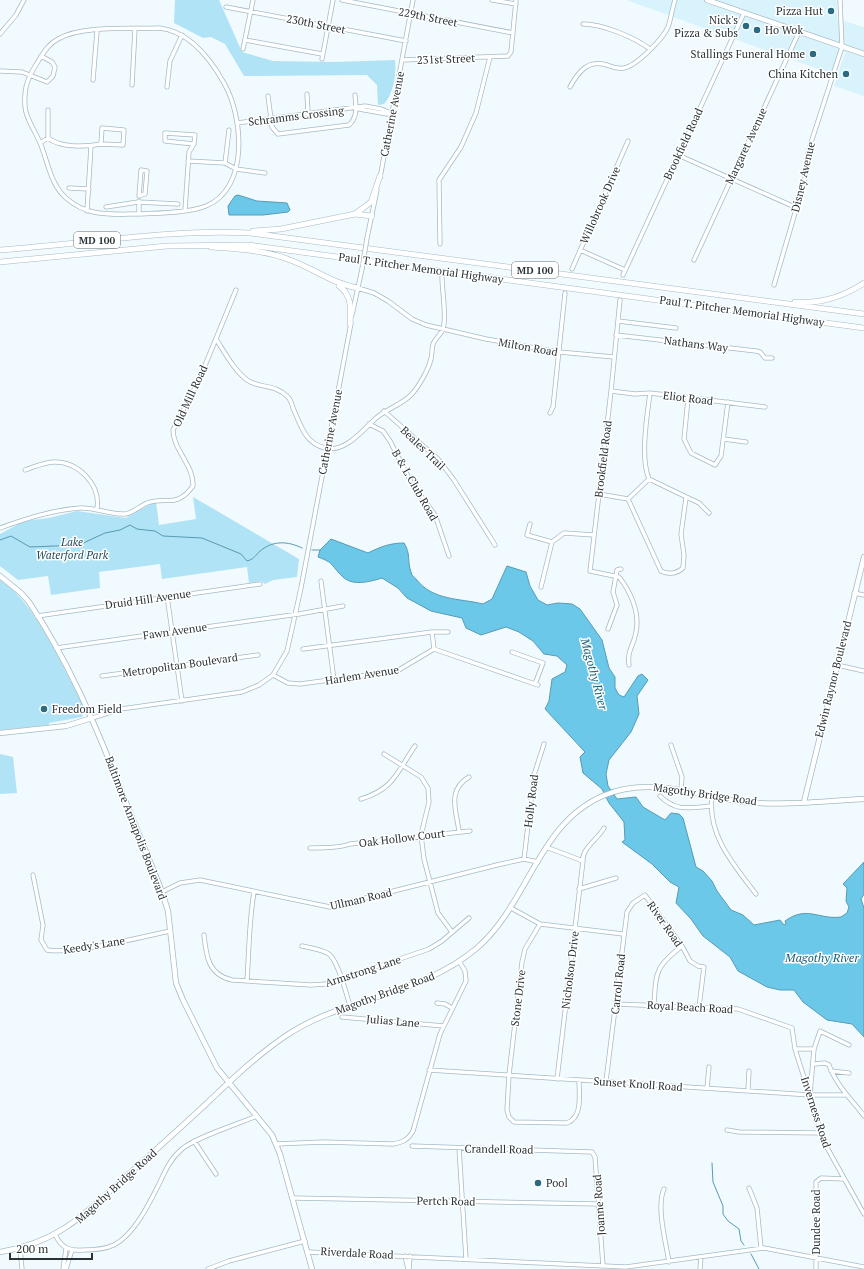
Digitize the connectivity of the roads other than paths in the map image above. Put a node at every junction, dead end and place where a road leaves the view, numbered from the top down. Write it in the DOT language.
graph roads {
  1 [pos="24,0"];
  2 [pos="253,0"];
  3 [pos="333,0"];
  4 [pos="342,0"];
  5 [pos="414,0"];
  6 [pos="492,0"];
  7 [pos="675,0"];
  8 [pos="706,0"];
  9 [pos="840,0"];
  10 [pos="516,2"];
  11 [pos="226,7"];
  12 [pos="250,12"];
  13 [pos="411,13"];
  14 [pos="744,13"];
  15 [pos="583,24"];
  16 [pos="328,26"];
  17 [pos="136,29"];
  18 [pos="97,31"];
  19 [pos="799,32"];
  20 [pos="513,33"];
  21 [pos="0,34"];
  22 [pos="182,35"];
  23 [pos="245,40"];
  24 [pos="406,41"];
  25 [pos="842,47"];
  26 [pos="243,49"];
  27 [pos="650,49"];
  28 [pos="322,54"];
  29 [pos="864,54"];
  30 [pos="41,56"];
  31 [pos="490,58"];
  32 [pos="322,59"];
  33 [pos="402,60"];
  34 [pos="0,71"];
  35 [pos="29,75"];
  36 [pos="94,80"];
  37 [pos="132,84"];
  38 [pos="167,87"];
  39 [pos="570,87"];
  40 [pos="307,94"];
  41 [pos="355,95"];
  42 [pos="268,96"];
  43 [pos="393,103"];
  44 [pos="356,108"];
  45 [pos="48,110"];
  46 [pos="385,110"];
  47 [pos="308,113"];
  48 [pos="392,113"];
  49 [pos="270,118"];
  50 [pos="237,123"];
  51 [pos="229,130"];
  52 [pos="48,138"];
  53 [pos="628,141"];
  54 [pos="40,143"];
  55 [pos="102,144"];
  56 [pos="194,144"];
  57 [pos="91,146"];
  58 [pos="678,154"];
  59 [pos="188,161"];
  60 [pos="225,164"];
  61 [pos="236,169"];
  62 [pos="265,173"];
  63 [pos="380,176"];
  64 [pos="732,178"];
  65 [pos="69,188"];
  66 [pos="89,189"];
  67 [pos="139,196"];
  68 [pos="138,202"];
  69 [pos="178,204"];
  70 [pos="106,207"];
  71 [pos="797,208"];
  72 [pos="185,210"];
  73 [pos="87,211"];
  74 [pos="139,214"];
  75 [pos="355,214"];
  76 [pos="372,216"];
  77 [pos="206,232"];
  78 [pos="194,244"];
  79 [pos="440,244"];
  80 [pos="0,250"];
  81 [pos="580,250"];
  82 [pos="694,260"];
  83 [pos="0,262"];
  84 [pos="572,268"];
  85 [pos="625,270"];
  86 [pos="623,275"];
  87 [pos="442,277"];
  88 [pos="328,278"];
  89 [pos="864,283"];
  90 [pos="774,285"];
  91 [pos="358,288"];
  92 [pos="236,290"];
  93 [pos="690,291"];
  94 [pos="565,294"];
  95 [pos="620,300"];
  96 [pos="864,314"];
  97 [pos="618,321"];
  98 [pos="350,324"];
  99 [pos="676,328"];
  100 [pos="864,328"];
  101 [pos="443,329"];
  102 [pos="616,334"];
  103 [pos="216,339"];
  104 [pos="560,352"];
  105 [pos="614,357"];
  106 [pos="772,358"];
  107 [pos="611,391"];
  108 [pos="650,393"];
  109 [pos="688,399"];
  110 [pos="728,402"];
  111 [pos="765,407"];
  112 [pos="384,411"];
  113 [pos="550,413"];
  114 [pos="369,424"];
  115 [pos="724,439"];
  116 [pos="746,442"];
  117 [pos="327,449"];
  118 [pos="25,470"];
  119 [pos="649,479"];
  120 [pos="599,494"];
  121 [pos="686,498"];
  122 [pos="628,499"];
  123 [pos="97,509"];
  124 [pos="709,513"];
  125 [pos="530,524"];
  126 [pos="0,528"];
  127 [pos="594,535"];
  128 [pos="552,542"];
  129 [pos="496,545"];
  130 [pos="449,556"];
  131 [pos="864,557"];
  132 [pos="621,569"];
  133 [pos="615,575"];
  134 [pos="0,576"];
  135 [pos="321,581"];
  136 [pos="260,584"];
  137 [pos="541,587"];
  138 [pos="854,593"];
  139 [pos="864,595"];
  140 [pos="168,596"];
  141 [pos="343,606"];
  142 [pos="325,610"];
  143 [pos="295,615"];
  144 [pos="37,616"];
  145 [pos="608,629"];
  146 [pos="172,631"];
  147 [pos="432,632"];
  148 [pos="448,632"];
  149 [pos="329,646"];
  150 [pos="56,648"];
  151 [pos="303,649"];
  152 [pos="434,649"];
  153 [pos="512,652"];
  154 [pos="258,655"];
  155 [pos="629,665"];
  156 [pos="837,665"];
  157 [pos="177,666"];
  158 [pos="864,670"];
  159 [pos="273,675"];
  160 [pos="102,676"];
  161 [pos="334,680"];
  162 [pos="182,700"];
  163 [pos="92,718"];
  164 [pos="0,733"];
  165 [pos="544,744"];
  166 [pos="670,745"];
  167 [pos="415,746"];
  168 [pos="384,754"];
  169 [pos="402,765"];
  170 [pos="469,777"];
  171 [pos="681,790"];
  172 [pos="660,796"];
  173 [pos="712,796"];
  174 [pos="361,799"];
  175 [pos="864,799"];
  176 [pos="804,802"];
  177 [pos="711,806"];
  178 [pos="604,828"];
  179 [pos="458,831"];
  180 [pos="470,831"];
  181 [pos="421,835"];
  182 [pos="546,847"];
  183 [pos="310,848"];
  184 [pos="524,860"];
  185 [pos="583,861"];
  186 [pos="538,862"];
  187 [pos="33,875"];
  188 [pos="616,878"];
  189 [pos="430,882"];
  190 [pos="579,889"];
  191 [pos="162,892"];
  192 [pos="254,892"];
  193 [pos="756,894"];
  194 [pos="645,895"];
  195 [pos="511,908"];
  196 [pos="469,918"];
  197 [pos="540,924"];
  198 [pos="575,929"];
  199 [pos="170,931"];
  200 [pos="452,932"];
  201 [pos="623,934"];
  202 [pos="204,935"];
  203 [pos="302,946"];
  204 [pos="682,946"];
  205 [pos="459,961"];
  206 [pos="342,980"];
  207 [pos="247,981"];
  208 [pos="437,1003"];
  209 [pos="616,1004"];
  210 [pos="350,1006"];
  211 [pos="654,1006"];
  212 [pos="699,1007"];
  213 [pos="452,1008"];
  214 [pos="342,1017"];
  215 [pos="444,1026"];
  216 [pos="849,1045"];
  217 [pos="814,1049"];
  218 [pos="795,1050"];
  219 [pos="814,1064"];
  220 [pos="709,1067"];
  221 [pos="429,1070"];
  222 [pos="749,1071"];
  223 [pos="831,1071"];
  224 [pos="849,1073"];
  225 [pos="509,1076"];
  226 [pos="558,1079"];
  227 [pos="579,1080"];
  228 [pos="606,1082"];
  229 [pos="229,1083"];
  230 [pos="707,1088"];
  231 [pos="748,1090"];
  232 [pos="810,1095"];
  233 [pos="847,1095"];
  234 [pos="257,1116"];
  235 [pos="864,1116"];
  236 [pos="727,1130"];
  237 [pos="822,1133"];
  238 [pos="194,1141"];
  239 [pos="276,1144"];
  240 [pos="412,1146"];
  241 [pos="459,1148"];
  242 [pos="585,1151"];
  243 [pos="216,1174"];
  244 [pos="844,1179"];
  245 [pos="749,1188"];
  246 [pos="664,1189"];
  247 [pos="293,1198"];
  248 [pos="462,1201"];
  249 [pos="599,1204"];
  250 [pos="864,1214"];
  251 [pos="55,1234"];
  252 [pos="305,1241"];
  253 [pos="20,1248"];
  254 [pos="761,1248"];
  255 [pos="66,1249"];
  256 [pos="72,1250"];
  257 [pos="0,1252"];
  258 [pos="308,1252"];
  259 [pos="409,1256"];
  260 [pos="701,1257"];
  261 [pos="816,1258"];
  262 [pos="466,1259"];
  263 [pos="669,1262"];
  264 [pos="603,1266"];
  265 [pos="864,1266"];
  266 [pos="586,1267"];
  267 [pos="859,1267"];
  268 [pos="22,1269"];
  269 [pos="63,1269"];
  270 [pos="66,1269"];
  271 [pos="208,1269"];
  272 [pos="312,1269"];
  273 [pos="409,1269"];
  274 [pos="700,1269"];
  275 [pos="816,1269"];
  1 -- 21 [label="street"];
  2 -- 12 [label="street"];
  3 -- 16 [label="street"];
  4 -- 13 [label="street, 229th Street"];
  5 -- 13 [label="street, Catherine Avenue"];
  6 -- 10 [label="street"];
  7 -- 27 [label="street"];
  8 -- 14 [label="main road"];
  9 -- 25 [label="street"];
  10 -- 20 [label="street"];
  11 -- 12 [label="street, 230th Street"];
  12 -- 16 [label="street, 230th Street"];
  12 -- 23 [label="street"];
  13 -- 20 [label="street, 229th Street"];
  13 -- 24 [label="street, Catherine Avenue"];
  14 -- 19 [label="main road"];
  14 -- 58 [label="street, Brookfield Road"];
  15 -- 27 [label="street"];
  16 -- 24 [label="street, 230th Street"];
  16 -- 28 [label="street"];
  17 -- 18 [label="street"];
  17 -- 22 [label="street"];
  17 -- 37 [label="street"];
  18 -- 30 [label="street"];
  18 -- 36 [label="street"];
  19 -- 25 [label="main road"];
  19 -- 64 [label="street, Margaret Avenue"];
  20 -- 31 [label="street, 231st Street"];
  22 -- 38 [label="street"];
  22 -- 50 [label="street"];
  23 -- 26 [label="street"];
  23 -- 28 [label="street"];
  24 -- 33 [label="street, Catherine Avenue"];
  25 -- 29 [label="main road"];
  25 -- 71 [label="street, Disney Avenue"];
  27 -- 39 [label="street"];
  28 -- 32 [label="street"];
  30 -- 35 [label="street"];
  30 -- 35 [label="street"];
  31 -- 33 [label="street, 231st Street"];
  31 -- 79 [label="street"];
  33 -- 43 [label="street, Catherine Avenue"];
  34 -- 35 [label="street"];
  35 -- 54 [label="street"];
  40 -- 47 [label="street"];
  41 -- 44 [label="street"];
  42 -- 49 [label="street"];
  43 -- 46 [label="street"];
  43 -- 48 [label="street, Catherine Avenue"];
  44 -- 46 [label="street, Schramms Crossing"];
  44 -- 47 [label="street, Schramms Crossing"];
  44 -- 48 [label="street, Schramms Crossing"];
  44 -- 49 [label="street"];
  45 -- 52 [label="street"];
  46 -- 48 [label="street, Schramms Crossing"];
  47 -- 49 [label="street, Schramms Crossing"];
  48 -- 63 [label="street, Catherine Avenue"];
  49 -- 50 [label="street, Schramms Crossing"];
  50 -- 61 [label="street"];
  51 -- 60 [label="street"];
  52 -- 54 [label="street"];
  52 -- 57 [label="street"];
  53 -- 81 [label="street, Willobrook Drive"];
  54 -- 73 [label="street"];
  55 -- 55 [label="street"];
  55 -- 57 [label="street"];
  56 -- 56 [label="street"];
  56 -- 59 [label="street"];
  57 -- 66 [label="street"];
  58 -- 64 [label="street"];
  58 -- 85 [label="street, Brookfield Road"];
  59 -- 60 [label="street"];
  59 -- 72 [label="street"];
  60 -- 61 [label="street"];
  61 -- 62 [label="street"];
  61 -- 72 [label="street"];
  63 -- 75 [label="highway"];
  63 -- 76 [label="street, Catherine Avenue"];
  64 -- 71 [label="street"];
  64 -- 82 [label="street, Margaret Avenue"];
  65 -- 66 [label="street"];
  66 -- 73 [label="street"];
  67 -- 67 [label="street"];
  67 -- 68 [label="street"];
  68 -- 69 [label="street"];
  68 -- 70 [label="street"];
  68 -- 74 [label="street"];
  71 -- 90 [label="street, Disney Avenue"];
  72 -- 74 [label="street"];
  73 -- 74 [label="street"];
  75 -- 76 [label="highway"];
  75 -- 77 [label="highway"];
  76 -- 91 [label="street, Catherine Avenue, bridge"];
  77 -- 80 [label="highway, Paul T. Pitcher Memorial Highway / MD 100"];
  77 -- 93 [label="highway, Paul T. Pitcher Memorial Highway / MD 100"];
  78 -- 83 [label="highway, Paul T. Pitcher Memorial Highway / MD 100"];
  78 -- 88 [label="highway"];
  78 -- 100 [label="highway, Paul T. Pitcher Memorial Highway / MD 100"];
  81 -- 84 [label="street, Willobrook Drive"];
  81 -- 85 [label="street"];
  85 -- 86 [label="street, Brookfield Road"];
  87 -- 101 [label="street"];
  88 -- 91 [label="highway"];
  88 -- 98 [label="highway"];
  89 -- 93 [label="highway"];
  91 -- 98 [label="street, Catherine Avenue"];
  91 -- 101 [label="street, Milton Road"];
  92 -- 103 [label="street, Old Mill Road"];
  93 -- 96 [label="highway, Paul T. Pitcher Memorial Highway / MD 100"];
  94 -- 104 [label="street"];
  95 -- 97 [label="street, Brookfield Road"];
  97 -- 99 [label="street"];
  97 -- 102 [label="street, Brookfield Road"];
  98 -- 117 [label="street, Catherine Avenue"];
  101 -- 104 [label="street, Milton Road"];
  101 -- 112 [label="street"];
  102 -- 105 [label="street, Brookfield Road"];
  102 -- 106 [label="street, Nathans Way"];
  103 -- 117 [label="street"];
  103 -- 123 [label="street, Old Mill Road"];
  104 -- 105 [label="street, Milton Road"];
  104 -- 113 [label="street"];
  105 -- 107 [label="street, Brookfield Road"];
  107 -- 108 [label="street, Eliot Road"];
  107 -- 120 [label="street, Brookfield Road"];
  108 -- 109 [label="street, Eliot Road"];
  108 -- 119 [label="street"];
  109 -- 110 [label="street, Eliot Road"];
  109 -- 115 [label="street"];
  110 -- 111 [label="street, Eliot Road"];
  110 -- 115 [label="street"];
  112 -- 114 [label="street"];
  112 -- 129 [label="street, Beales Trail"];
  114 -- 117 [label="street"];
  114 -- 130 [label="street, B & L Club Road"];
  115 -- 116 [label="street"];
  117 -- 143 [label="street, Catherine Avenue"];
  118 -- 123 [label="street"];
  119 -- 121 [label="street"];
  119 -- 122 [label="street"];
  120 -- 122 [label="street"];
  120 -- 127 [label="street, Brookfield Road"];
  121 -- 122 [label="street"];
  121 -- 124 [label="street"];
  123 -- 126 [label="street, Old Mill Road"];
  125 -- 128 [label="street"];
  127 -- 128 [label="street"];
  127 -- 133 [label="street, Brookfield Road"];
  128 -- 137 [label="street"];
  131 -- 138 [label="main road, Edwin Raynor Boulevard"];
  132 -- 133 [label="street"];
  133 -- 145 [label="street"];
  133 -- 155 [label="street"];
  134 -- 144 [label="main road, Baltimore Annapolis Boulevard"];
  135 -- 142 [label="street"];
  136 -- 140 [label="street, Druid Hill Avenue"];
  138 -- 139 [label="street"];
  138 -- 156 [label="main road, Edwin Raynor Boulevard"];
  140 -- 144 [label="street, Druid Hill Avenue"];
  140 -- 146 [label="street"];
  141 -- 142 [label="street, Fawn Avenue"];
  142 -- 143 [label="street, Fawn Avenue"];
  142 -- 149 [label="street"];
  143 -- 146 [label="street, Fawn Avenue"];
  143 -- 159 [label="street, Catherine Avenue"];
  144 -- 150 [label="main road, Baltimore Annapolis Boulevard"];
  146 -- 150 [label="street, Fawn Avenue"];
  146 -- 157 [label="street"];
  147 -- 148 [label="street"];
  147 -- 149 [label="street"];
  147 -- 152 [label="street"];
  149 -- 151 [label="street"];
  149 -- 161 [label="street"];
  150 -- 163 [label="main road, Baltimore Annapolis Boulevard"];
  152 -- 153 [label="street"];
  152 -- 161 [label="street, Harlem Avenue"];
  154 -- 157 [label="street, Metropolitan Boulevard"];
  156 -- 158 [label="street"];
  156 -- 176 [label="main road, Edwin Raynor Boulevard"];
  157 -- 160 [label="street, Metropolitan Boulevard"];
  157 -- 162 [label="street"];
  159 -- 161 [label="street, Harlem Avenue"];
  159 -- 162 [label="street, Catherine Avenue"];
  162 -- 163 [label="street, Catherine Avenue"];
  163 -- 164 [label="main road"];
  163 -- 191 [label="main road, Baltimore Annapolis Boulevard"];
  165 -- 184 [label="street, Holly Road"];
  166 -- 171 [label="street"];
  167 -- 169 [label="street"];
  168 -- 169 [label="street"];
  169 -- 174 [label="street"];
  169 -- 181 [label="street"];
  170 -- 179 [label="street"];
  171 -- 173 [label="main road, Magothy Bridge Road"];
  171 -- 182 [label="main road, Magothy Bridge Road"];
  172 -- 177 [label="street"];
  173 -- 176 [label="main road, Magothy Bridge Road"];
  173 -- 177 [label="street"];
  175 -- 176 [label="main road, Magothy Bridge Road"];
  177 -- 193 [label="street"];
  178 -- 185 [label="street"];
  179 -- 180 [label="street, Oak Hollow Court"];
  179 -- 181 [label="street, Oak Hollow Court"];
  181 -- 183 [label="street, Oak Hollow Court"];
  181 -- 189 [label="street"];
  182 -- 185 [label="street"];
  182 -- 186 [label="main road, Magothy Bridge Road"];
  184 -- 186 [label="street, Ullman Road"];
  184 -- 189 [label="street, Ullman Road"];
  185 -- 190 [label="street, Nicholson Drive"];
  186 -- 195 [label="main road, Magothy Bridge Road"];
  187 -- 199 [label="street, Keedy's Lane"];
  188 -- 190 [label="street"];
  189 -- 192 [label="street, Ullman Road"];
  189 -- 200 [label="street"];
  190 -- 198 [label="street, Nicholson Drive"];
  191 -- 192 [label="street, Ullman Road"];
  191 -- 199 [label="main road, Baltimore Annapolis Boulevard"];
  192 -- 207 [label="street"];
  194 -- 201 [label="street, Carroll Road"];
  194 -- 204 [label="street, River Road"];
  195 -- 197 [label="street"];
  195 -- 205 [label="main road, Magothy Bridge Road"];
  196 -- 200 [label="street, Armstrong Lane"];
  197 -- 198 [label="street"];
  197 -- 225 [label="street, Stone Drive"];
  198 -- 201 [label="street"];
  198 -- 226 [label="street, Nicholson Drive"];
  199 -- 229 [label="main road, Baltimore Annapolis Boulevard"];
  200 -- 206 [label="street, Armstrong Lane"];
  201 -- 209 [label="street, Carroll Road"];
  202 -- 207 [label="street, Armstrong Lane"];
  203 -- 206 [label="street"];
  204 -- 211 [label="street"];
  204 -- 212 [label="street, River Road"];
  205 -- 210 [label="main road, Magothy Bridge Road"];
  205 -- 213 [label="street"];
  206 -- 207 [label="street, Armstrong Lane"];
  206 -- 210 [label="street"];
  208 -- 213 [label="street"];
  209 -- 211 [label="street, Royal Beach Road"];
  209 -- 228 [label="street, Carroll Road"];
  210 -- 229 [label="main road, Magothy Bridge Road"];
  211 -- 212 [label="street, Royal Beach Road"];
  212 -- 218 [label="street, Royal Beach Road"];
  213 -- 215 [label="street"];
  214 -- 215 [label="street, Julias Lane"];
  215 -- 221 [label="street"];
  216 -- 217 [label="street"];
  217 -- 218 [label="street"];
  217 -- 219 [label="street"];
  218 -- 232 [label="street, Inverness Road"];
  219 -- 223 [label="street"];
  219 -- 232 [label="street"];
  220 -- 230 [label="street"];
  221 -- 225 [label="street, Sunset Knoll Road"];
  221 -- 239 [label="street"];
  222 -- 231 [label="street"];
  223 -- 224 [label="street"];
  223 -- 233 [label="street"];
  225 -- 226 [label="street, Sunset Knoll Road"];
  225 -- 227 [label="street, Stone Drive"];
  226 -- 227 [label="street, Sunset Knoll Road"];
  227 -- 228 [label="street, Sunset Knoll Road"];
  228 -- 230 [label="street, Sunset Knoll Road"];
  229 -- 234 [label="main road, Baltimore Annapolis Boulevard"];
  229 -- 251 [label="main road, Magothy Bridge Road"];
  230 -- 231 [label="street, Sunset Knoll Road"];
  231 -- 232 [label="street, Sunset Knoll Road"];
  232 -- 233 [label="street, Sunset Knoll Road"];
  232 -- 237 [label="street, Inverness Road"];
  233 -- 235 [label="street"];
  234 -- 238 [label="street"];
  234 -- 239 [label="main road, Baltimore Annapolis Boulevard"];
  236 -- 237 [label="street"];
  237 -- 244 [label="street, Inverness Road"];
  238 -- 243 [label="street"];
  238 -- 256 [label="street"];
  239 -- 247 [label="main road, Baltimore Annapolis Boulevard"];
  240 -- 241 [label="street, Crandell Road"];
  241 -- 242 [label="street, Crandell Road"];
  241 -- 248 [label="street"];
  242 -- 249 [label="street, Joanne Road"];
  244 -- 250 [label="street, Inverness Road"];
  244 -- 261 [label="street, Dundee Road"];
  245 -- 254 [label="street"];
  246 -- 263 [label="street"];
  247 -- 248 [label="street, Pertch Road"];
  247 -- 252 [label="main road, Baltimore Annapolis Boulevard"];
  248 -- 249 [label="street, Pertch Road"];
  248 -- 262 [label="street"];
  249 -- 264 [label="street, Joanne Road"];
  251 -- 253 [label="main road, Magothy Bridge Road"];
  251 -- 255 [label="street"];
  252 -- 258 [label="main road, Baltimore Annapolis Boulevard"];
  252 -- 271 [label="street"];
  253 -- 257 [label="main road, Magothy Bridge Road"];
  253 -- 268 [label="street"];
  254 -- 260 [label="street, Riverdale Road"];
  254 -- 261 [label="street, Riverdale Road"];
  255 -- 256 [label="street"];
  255 -- 269 [label="street"];
  256 -- 270 [label="street"];
  258 -- 259 [label="street, Riverdale Road"];
  258 -- 272 [label="main road, Baltimore Annapolis Boulevard"];
  259 -- 262 [label="street, Riverdale Road"];
  259 -- 273 [label="street"];
  260 -- 263 [label="street, Riverdale Road"];
  260 -- 274 [label="street"];
  261 -- 267 [label="street, Riverdale Road"];
  261 -- 275 [label="street, Dundee Road"];
  262 -- 266 [label="street, Riverdale Road"];
  263 -- 264 [label="street, Riverdale Road"];
  264 -- 266 [label="street, Riverdale Road"];
  265 -- 267 [label="street, Riverdale Road"];
}
